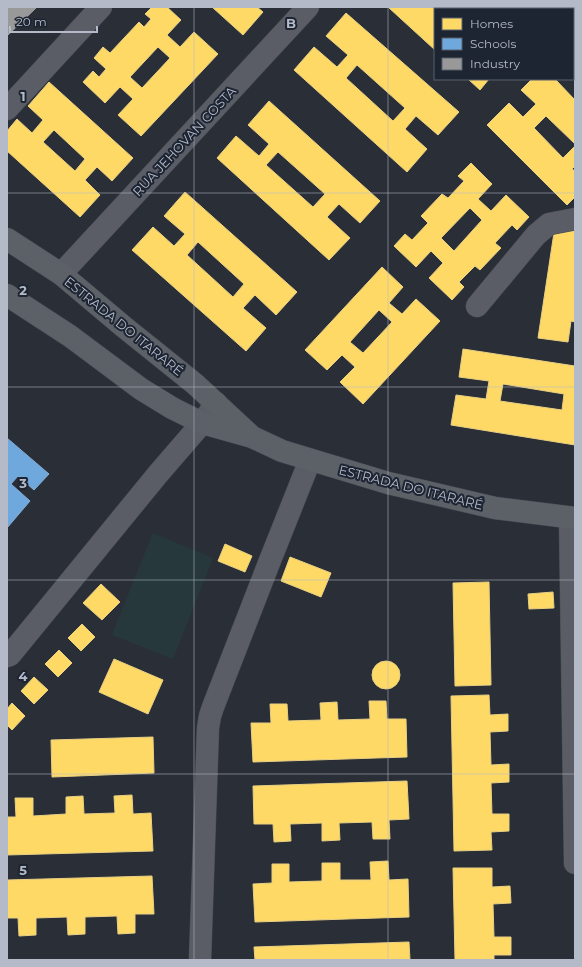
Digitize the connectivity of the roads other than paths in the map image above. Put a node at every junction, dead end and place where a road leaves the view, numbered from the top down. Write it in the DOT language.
graph roads {
  1 [pos="101,7"];
  2 [pos="308,7"];
  3 [pos="7,109"];
  4 [pos="575,219"];
  5 [pos="7,239"];
  6 [pos="61,274"];
  7 [pos="7,295"];
  8 [pos="477,306"];
  9 [pos="216,403"];
  10 [pos="202,423"];
  11 [pos="252,437"];
  12 [pos="310,460"];
  13 [pos="573,518"];
  14 [pos="7,656"];
  15 [pos="575,863"];
  16 [pos="200,960"];
  1 -- 3 [label="street"];
  2 -- 6 [label="street, RUA JEHOVAN COSTA"];
  4 -- 8 [label="street"];
  5 -- 6 [label="main road, ESTRADA DO ITARARÉ"];
  6 -- 9 [label="main road, ESTRADA DO ITARARÉ"];
  7 -- 10 [label="main road, ESTRADA DO ITARARÉ"];
  9 -- 10 [label="street"];
  9 -- 11 [label="main road, ESTRADA DO ITARARÉ"];
  10 -- 11 [label="main road, ESTRADA DO ITARARÉ"];
  10 -- 14 [label="street"];
  11 -- 12 [label="main road, ESTRADA DO ITARARÉ"];
  12 -- 13 [label="main road, ESTRADA DO ITARARÉ"];
  12 -- 16 [label="street"];
  13 -- 15 [label="street"];
}
